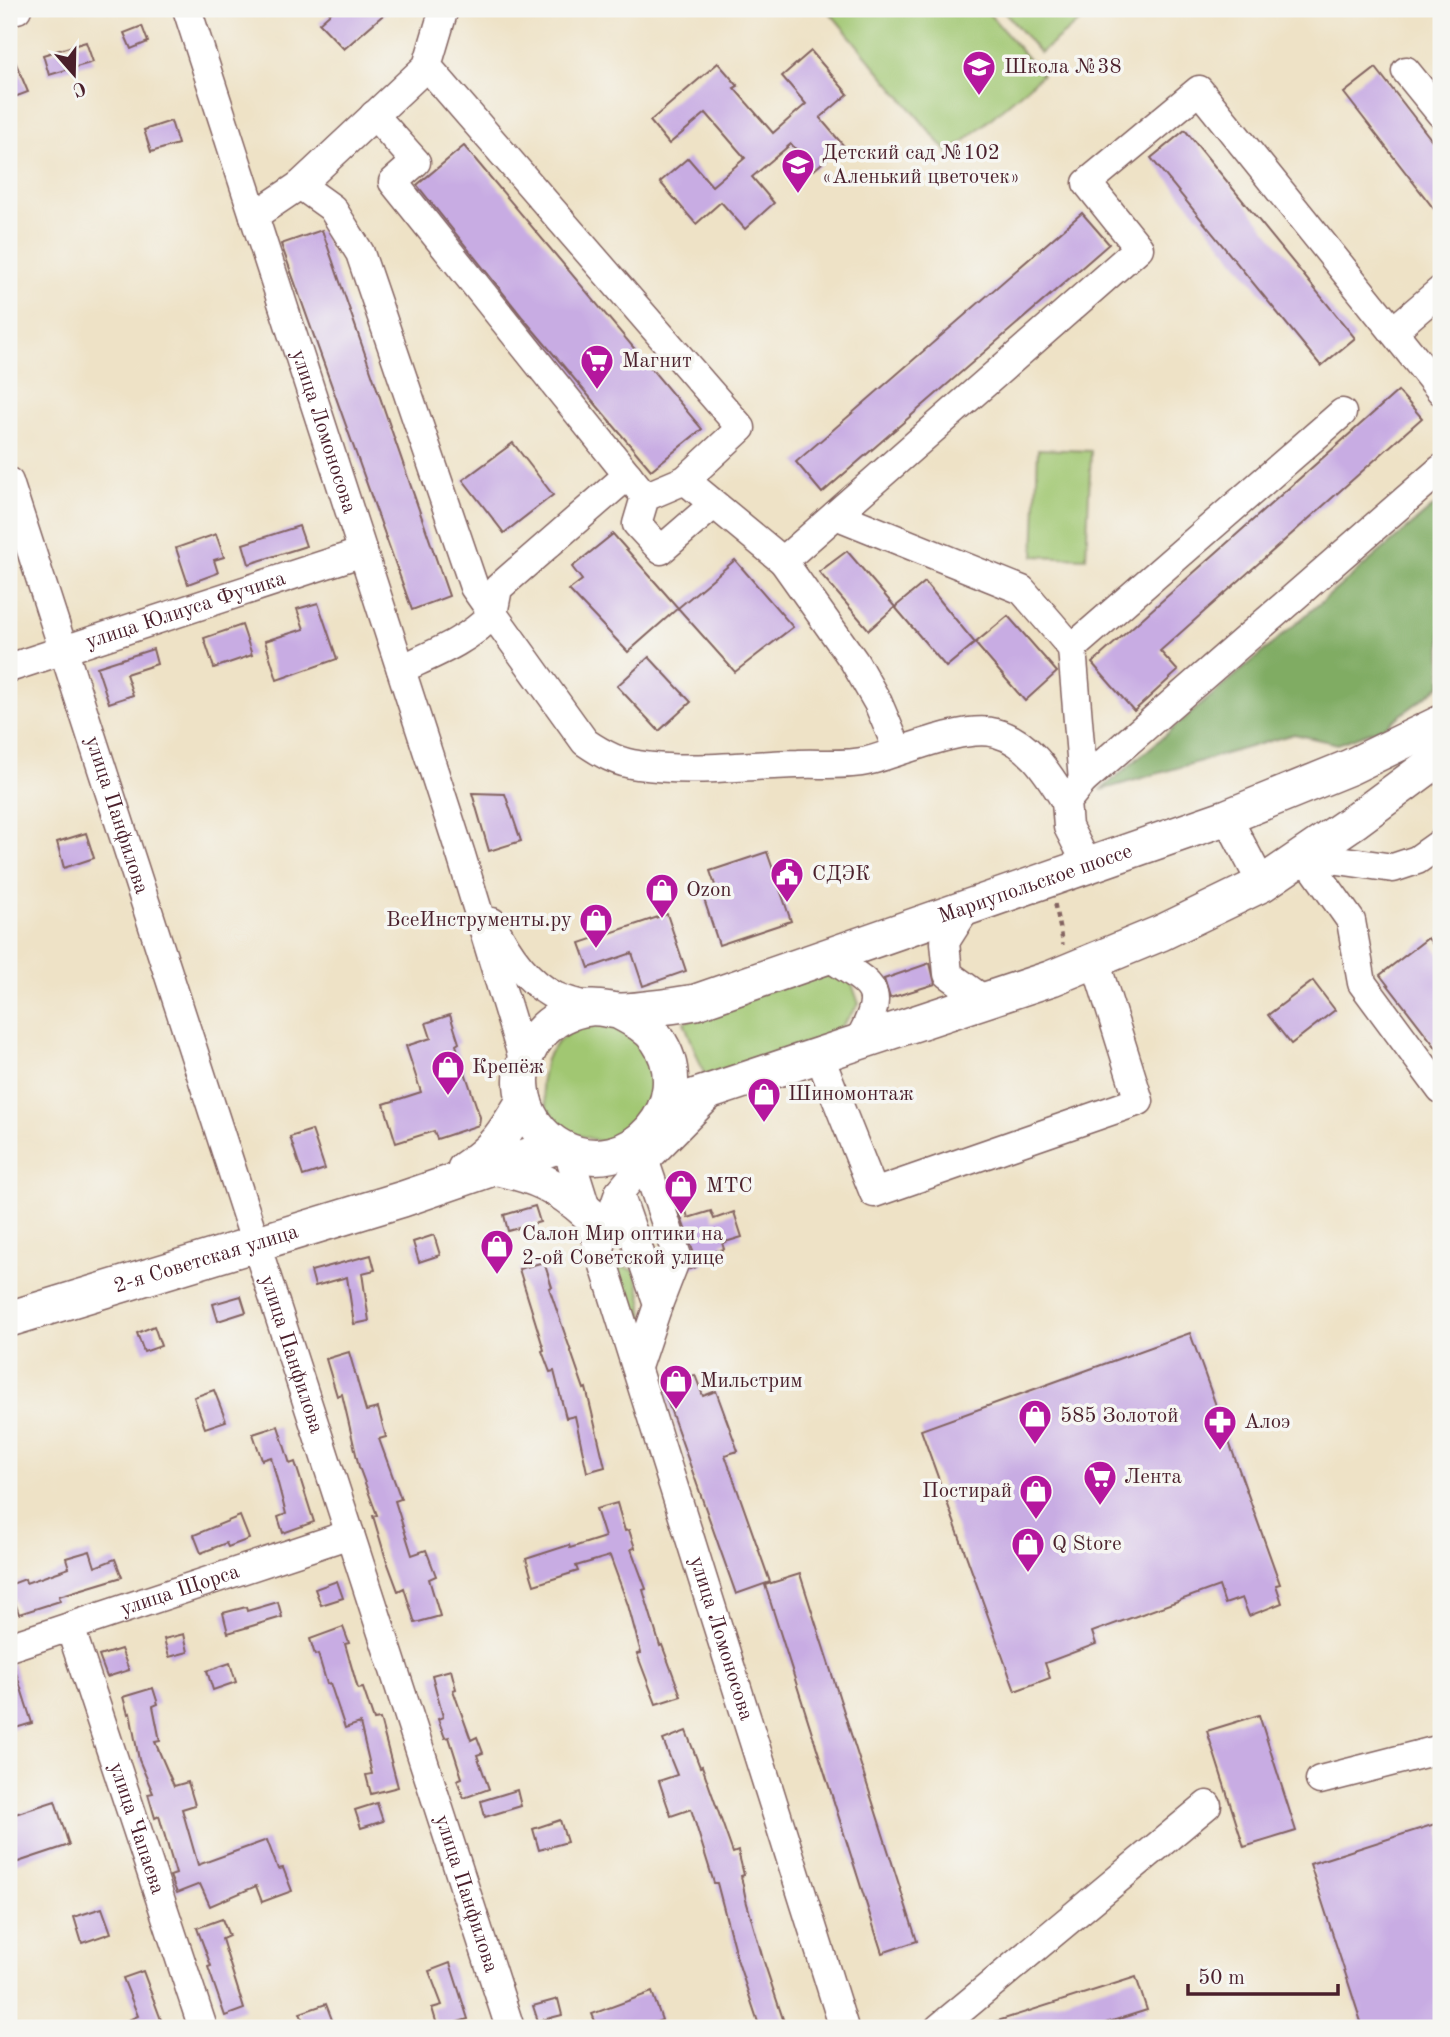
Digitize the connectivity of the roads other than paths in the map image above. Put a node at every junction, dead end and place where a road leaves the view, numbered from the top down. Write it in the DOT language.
graph roads {
  1 [pos="17,9"];
  2 [pos="187,9"];
  3 [pos="444,9"];
  4 [pos="9,12"];
  5 [pos="427,66"];
  6 [pos="1406,71"];
  7 [pos="1441,114"];
  8 [pos="374,116"];
  9 [pos="300,185"];
  10 [pos="254,216"];
  11 [pos="1441,290"];
  12 [pos="1393,331"];
  13 [pos="1441,391"];
  14 [pos="1342,413"];
  15 [pos="1441,469"];
  16 [pos="628,475"];
  17 [pos="685,480"];
  18 [pos="9,482"];
  19 [pos="645,497"];
  20 [pos="713,505"];
  21 [pos="836,515"];
  22 [pos="363,552"];
  23 [pos="783,561"];
  24 [pos="493,614"];
  25 [pos="1073,648"];
  26 [pos="63,650"];
  27 [pos="9,668"];
  28 [pos="401,668"];
  29 [pos="1441,723"];
  30 [pos="898,750"];
  31 [pos="1441,757"];
  32 [pos="1075,792"];
  33 [pos="1227,817"];
  34 [pos="1441,844"];
  35 [pos="461,855"];
  36 [pos="1304,855"];
  37 [pos="1088,866"];
  38 [pos="1262,884"];
  39 [pos="966,909"];
  40 [pos="828,956"];
  41 [pos="1082,965"];
  42 [pos="984,1000"];
  43 [pos="605,1010"];
  44 [pos="859,1042"];
  45 [pos="819,1055"];
  46 [pos="524,1062"];
  47 [pos="717,1089"];
  48 [pos="1441,1090"];
  49 [pos="524,1101"];
  50 [pos="666,1105"];
  51 [pos="563,1149"];
  52 [pos="645,1162"];
  53 [pos="494,1167"];
  54 [pos="619,1193"];
  55 [pos="403,1199"];
  56 [pos="589,1214"];
  57 [pos="255,1242"];
  58 [pos="600,1248"];
  59 [pos="658,1305"];
  60 [pos="9,1319"];
  61 [pos="637,1367"];
  62 [pos="350,1534"];
  63 [pos="70,1627"];
  64 [pos="9,1647"];
  65 [pos="1441,1749"];
  66 [pos="1320,1780"];
  67 [pos="1207,1805"];
  68 [pos="507,2027"];
  69 [pos="202,2028"];
  70 [pos="844,2028"];
  71 [pos="939,2028"];
  1 -- 4 [label="street"];
  2 -- 10 [label="street, улица Ломоносова"];
  3 -- 5 [label="street"];
  5 -- 8 [label="street"];
  5 -- 17 [label="street"];
  6 -- 7 [label="street"];
  8 -- 9 [label="street"];
  8 -- 16 [label="street"];
  9 -- 10 [label="street"];
  9 -- 24 [label="street"];
  10 -- 22 [label="street, улица Ломоносова"];
  11 -- 12 [label="street"];
  12 -- 13 [label="street"];
  12 -- 21 [label="street"];
  14 -- 25 [label="street"];
  15 -- 32 [label="street"];
  16 -- 19 [label="street"];
  16 -- 24 [label="street"];
  17 -- 19 [label="street"];
  17 -- 20 [label="street"];
  18 -- 26 [label="street, улица Панфилова"];
  19 -- 20 [label="street"];
  20 -- 23 [label="street"];
  21 -- 23 [label="street"];
  21 -- 25 [label="street"];
  22 -- 26 [label="street, улица Юлиуса Фучика"];
  22 -- 28 [label="street, улица Ломоносова"];
  23 -- 30 [label="street"];
  24 -- 28 [label="street"];
  24 -- 30 [label="street"];
  25 -- 32 [label="street"];
  26 -- 27 [label="street, улица Юлиуса Фучика"];
  26 -- 57 [label="street, улица Панфилова"];
  28 -- 35 [label="street, улица Ломоносова"];
  29 -- 33 [label="main road, Мариупольское шоссе"];
  30 -- 32 [label="street"];
  31 -- 36 [label="main road"];
  32 -- 37 [label="street"];
  33 -- 37 [label="main road, Мариупольское шоссе"];
  33 -- 38 [label="street"];
  34 -- 36 [label="street"];
  35 -- 43 [label="street, улица Ломоносова"];
  35 -- 46 [label="street, улица Ломоносова"];
  36 -- 38 [label="main road"];
  36 -- 48 [label="street"];
  37 -- 39 [label="main road, Мариупольское шоссе"];
  38 -- 41 [label="main road"];
  39 -- 40 [label="main road, Мариупольское шоссе"];
  39 -- 42 [label="street"];
  40 -- 43 [label="main road, Мариупольское шоссе"];
  40 -- 44 [label="street"];
  41 -- 42 [label="main road"];
  41 -- 45 [label="street"];
  42 -- 44 [label="main road"];
  43 -- 46 [label="main road"];
  43 -- 50 [label="main road"];
  44 -- 45 [label="main road"];
  45 -- 47 [label="main road"];
  46 -- 49 [label="main road"];
  47 -- 50 [label="main road"];
  47 -- 52 [label="street"];
  49 -- 51 [label="main road"];
  49 -- 55 [label="main road, 2-я Советская улица"];
  50 -- 51 [label="main road"];
  51 -- 53 [label="main road, 2-я Советская улица"];
  51 -- 56 [label="street, улица Ломоносова"];
  52 -- 54 [label="street"];
  52 -- 59 [label="street"];
  53 -- 55 [label="main road, 2-я Советская улица"];
  53 -- 56 [label="main road"];
  54 -- 58 [label="street"];
  54 -- 59 [label="street"];
  55 -- 57 [label="main road, 2-я Советская улица"];
  56 -- 58 [label="street, улица Ломоносова"];
  57 -- 60 [label="main road, 2-я Советская улица"];
  57 -- 62 [label="street, улица Панфилова"];
  58 -- 61 [label="street, улица Ломоносова"];
  59 -- 61 [label="street"];
  61 -- 70 [label="street, улица Ломоносова"];
  62 -- 63 [label="street, улица Щорса"];
  62 -- 68 [label="street, улица Панфилова"];
  63 -- 64 [label="street, улица Щорса"];
  63 -- 69 [label="street, улица Чапаева"];
  65 -- 66 [label="street"];
  67 -- 71 [label="street"];
}
